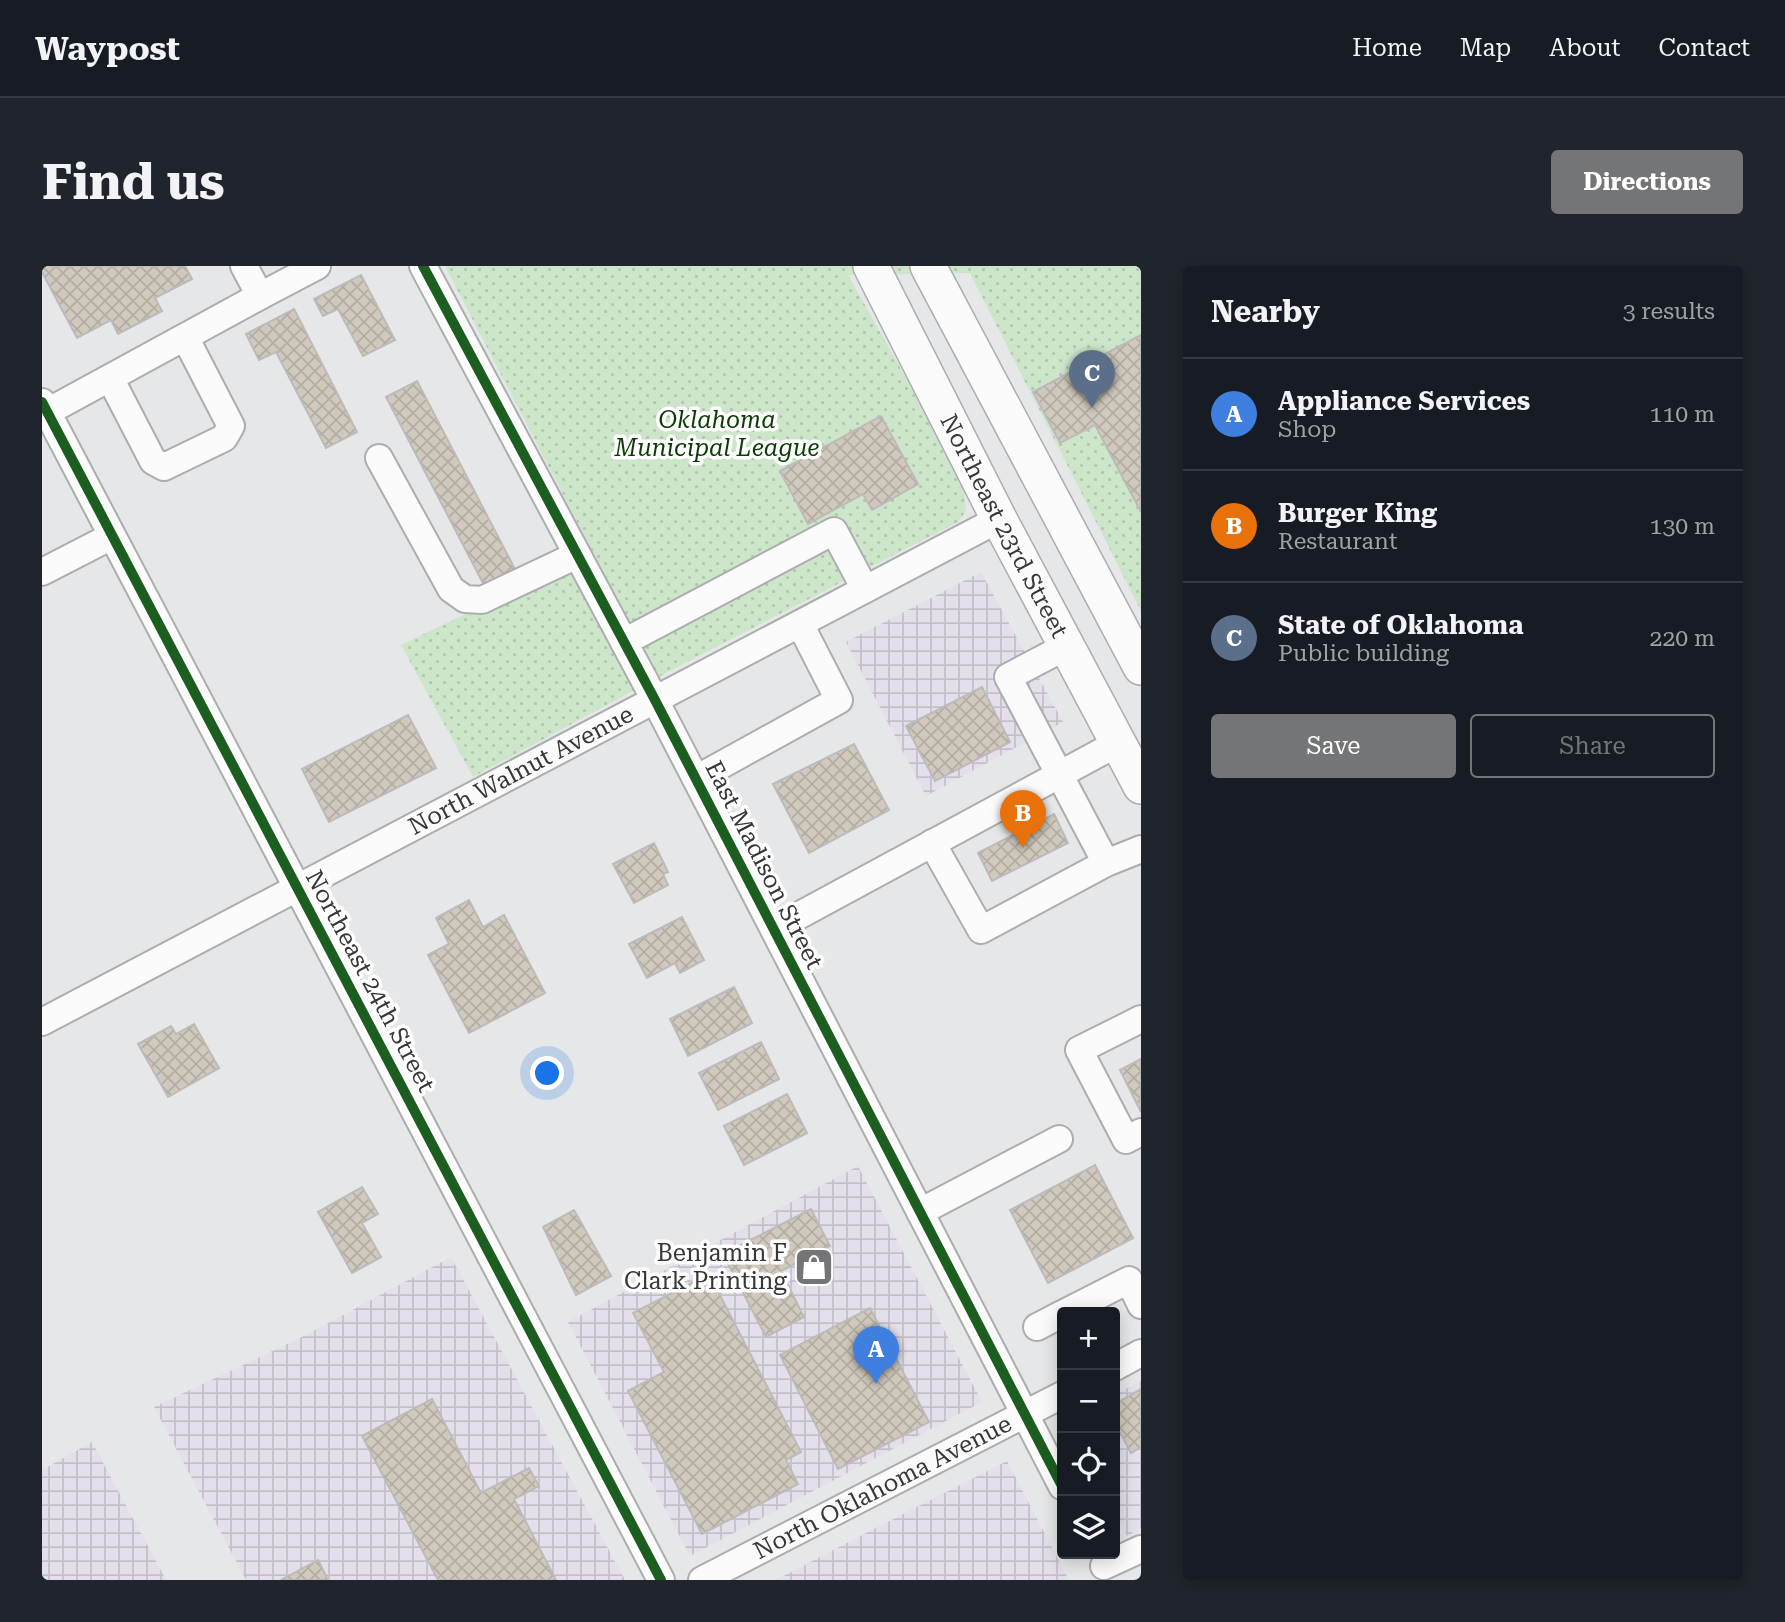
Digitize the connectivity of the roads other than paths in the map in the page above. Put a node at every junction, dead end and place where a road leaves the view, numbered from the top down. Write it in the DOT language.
graph roads {
  1 [pos="244,266"];
  2 [pos="317,266"];
  3 [pos="423,266"];
  4 [pos="871,266"];
  5 [pos="930,268"];
  6 [pos="260,296"];
  7 [pos="185,337"];
  8 [pos="110,378"];
  9 [pos="45,407"];
  10 [pos="379,458"];
  11 [pos="999,519"];
  12 [pos="112,536"];
  13 [pos="578,555"];
  14 [pos="42,572"];
  15 [pos="865,589"];
  16 [pos="800,624"];
  17 [pos="624,642"];
  18 [pos="1067,646"];
  19 [pos="1141,667"];
  20 [pos="655,700"];
  21 [pos="1118,743"];
  22 [pos="1059,775"];
  23 [pos="696,779"];
  24 [pos="1141,786"];
  25 [pos="933,843"];
  26 [pos="1141,849"];
  27 [pos="1107,863"];
  28 [pos="298,889"];
  29 [pos="774,929"];
  30 [pos="1141,1019"];
  31 [pos="42,1022"];
  32 [pos="1141,1132"];
  33 [pos="1059,1139"];
  34 [pos="920,1212"];
  35 [pos="1141,1305"];
  36 [pos="1076,1307"];
  37 [pos="1057,1317"];
  38 [pos="1037,1327"];
  39 [pos="1141,1353"];
  40 [pos="1120,1364"];
  41 [pos="1057,1398"];
  42 [pos="1025,1415"];
  43 [pos="1057,1476"];
  44 [pos="1141,1549"];
  45 [pos="1105,1567"];
  46 [pos="661,1580"];
  47 [pos="702,1580"];
  1 -- 6 [label="street"];
  2 -- 6 [label="street"];
  3 -- 13 [label="street, East Madison Street"];
  4 -- 11 [label="main road, Northeast 23rd Street"];
  5 -- 19 [label="main road"];
  6 -- 7 [label="street"];
  7 -- 8 [label="street"];
  7 -- 8 [label="street"];
  8 -- 9 [label="street"];
  9 -- 12 [label="street, Northeast 24th Street"];
  10 -- 13 [label="street"];
  11 -- 15 [label="street, North Walnut Avenue"];
  11 -- 18 [label="main road, Northeast 23rd Street"];
  12 -- 14 [label="street"];
  12 -- 28 [label="street, Northeast 24th Street"];
  13 -- 17 [label="street, East Madison Street"];
  15 -- 16 [label="street, North Walnut Avenue"];
  15 -- 17 [label="street"];
  16 -- 20 [label="street, North Walnut Avenue"];
  16 -- 23 [label="street"];
  17 -- 20 [label="street, East Madison Street"];
  18 -- 21 [label="main road, Northeast 23rd Street"];
  18 -- 22 [label="street"];
  20 -- 23 [label="street, East Madison Street"];
  20 -- 28 [label="street, North Walnut Avenue"];
  21 -- 22 [label="street"];
  21 -- 24 [label="main road, Northeast 23rd Street"];
  22 -- 25 [label="street"];
  22 -- 27 [label="street"];
  23 -- 29 [label="street, East Madison Street"];
  25 -- 27 [label="street"];
  25 -- 29 [label="street"];
  26 -- 27 [label="street"];
  28 -- 31 [label="street, North Walnut Avenue"];
  28 -- 46 [label="street, Northeast 24th Street"];
  29 -- 34 [label="street, East Madison Street"];
  30 -- 32 [label="street"];
  33 -- 34 [label="street"];
  34 -- 42 [label="street, East Madison Street"];
  35 -- 36 [label="street"];
  37 -- 38 [label="street"];
  39 -- 40 [label="street"];
  41 -- 42 [label="street, North Oklahoma Avenue"];
  42 -- 43 [label="street, East Madison Street"];
  42 -- 47 [label="street, North Oklahoma Avenue"];
  44 -- 45 [label="street"];
}
